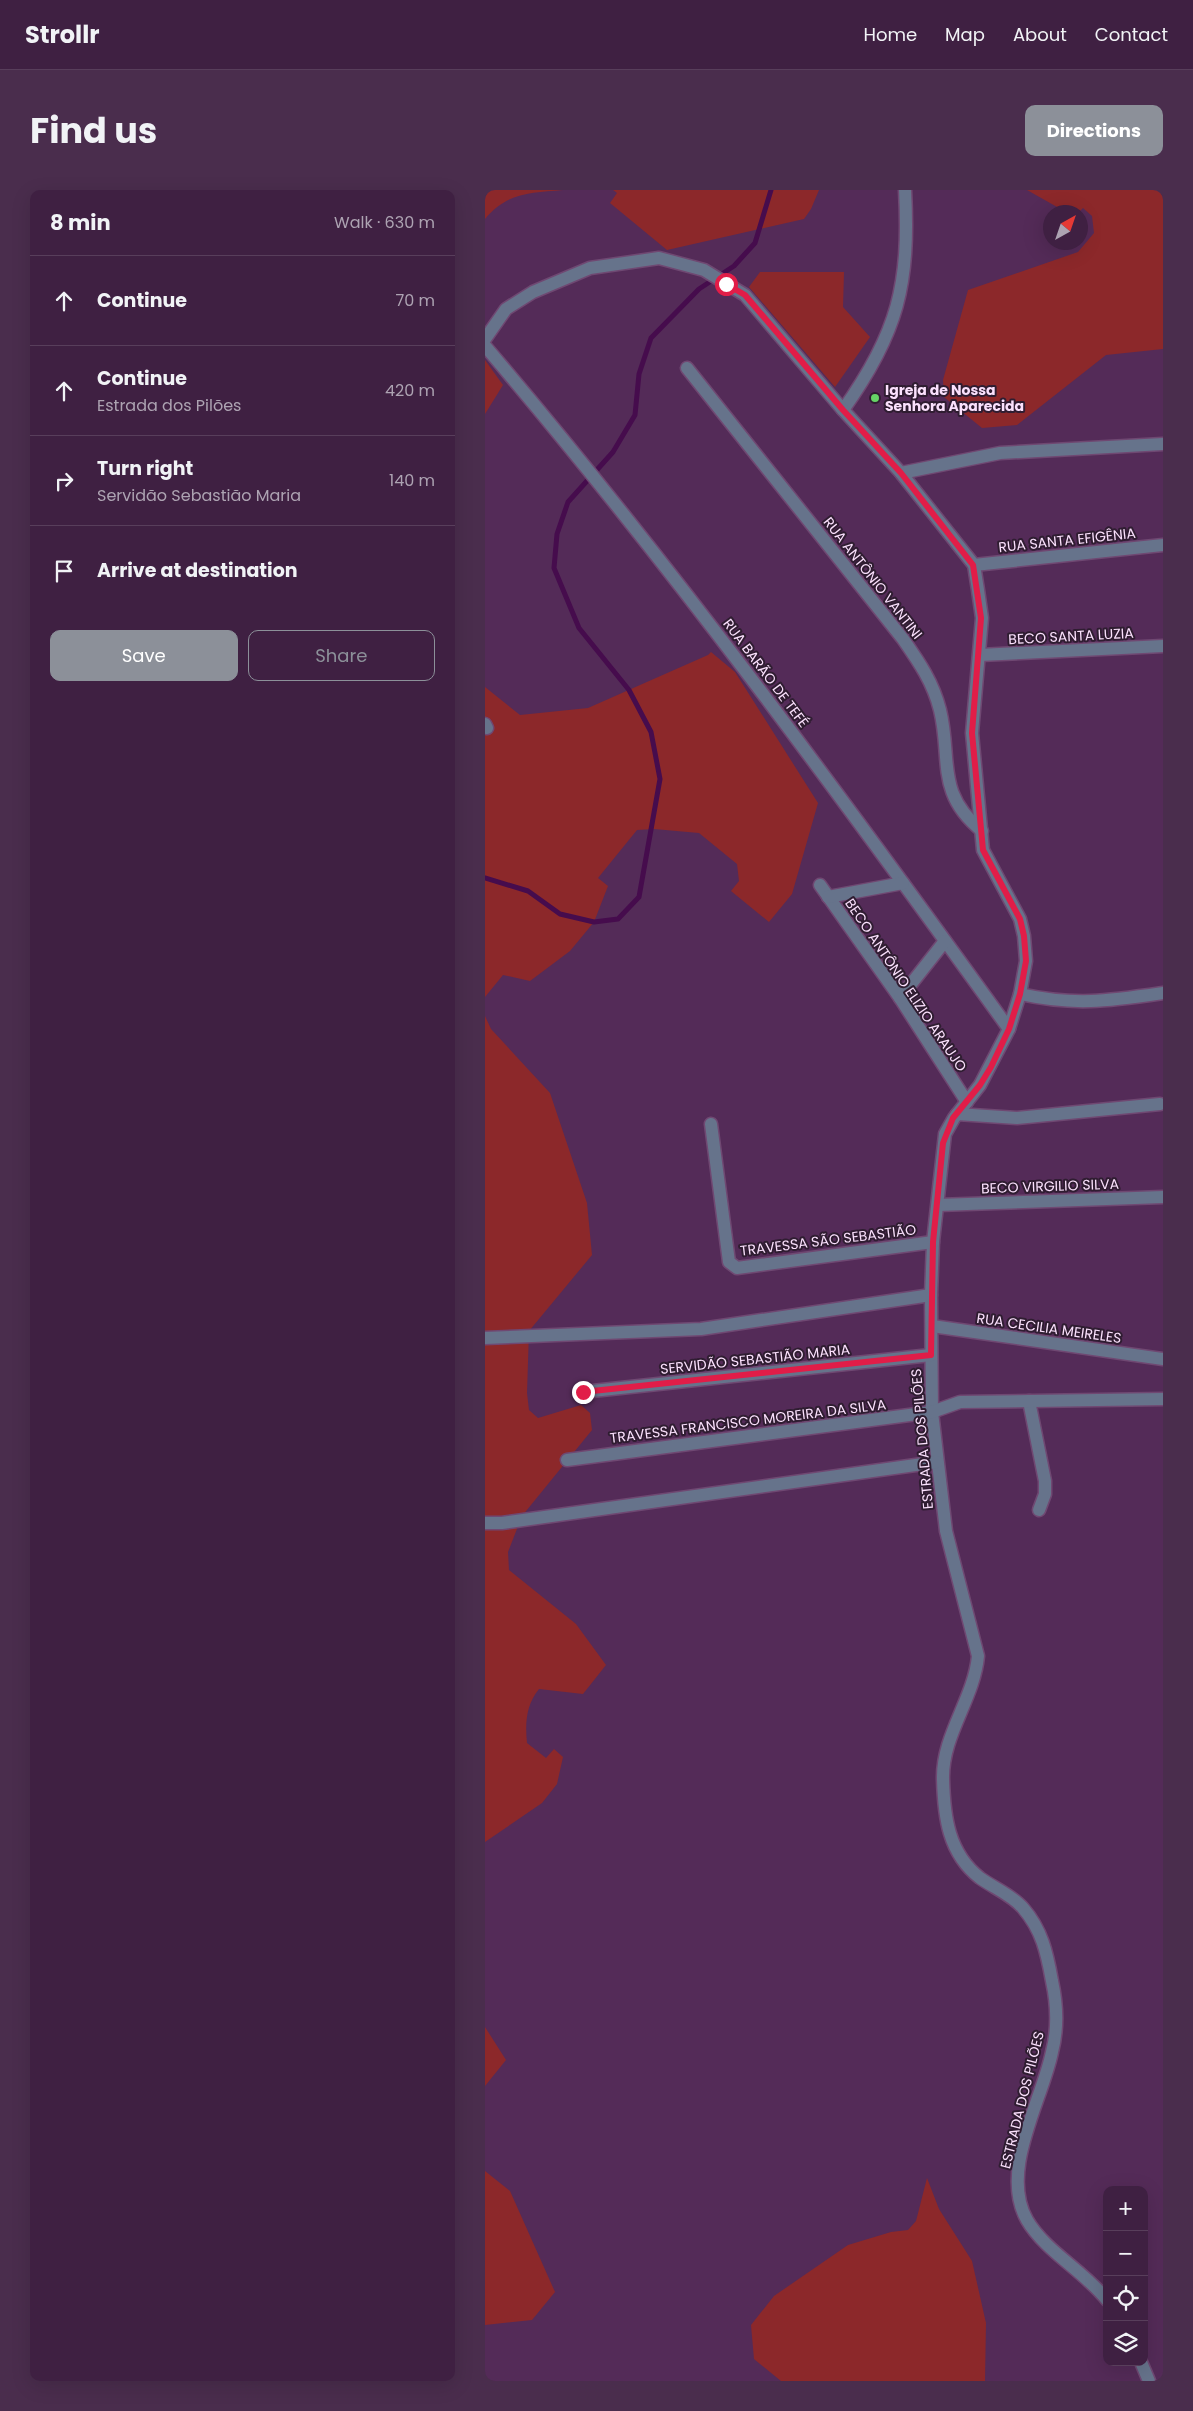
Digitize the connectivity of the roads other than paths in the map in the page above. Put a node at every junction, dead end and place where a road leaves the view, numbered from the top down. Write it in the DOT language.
graph roads {
  1 [pos="905,190"];
  2 [pos="485,340"];
  3 [pos="485,346"];
  4 [pos="687,368"];
  5 [pos="843,410"];
  6 [pos="1163,444"];
  7 [pos="901,473"];
  8 [pos="1163,544"];
  9 [pos="973,565"];
  10 [pos="1163,646"];
  11 [pos="980,655"];
  12 [pos="982,831"];
  13 [pos="903,883"];
  14 [pos="820,885"];
  15 [pos="828,897"];
  16 [pos="945,941"];
  17 [pos="1020,994"];
  18 [pos="1163,994"];
  19 [pos="900,998"];
  20 [pos="1009,1029"];
  21 [pos="967,1102"];
  22 [pos="1160,1104"];
  23 [pos="957,1114"];
  24 [pos="711,1124"];
  25 [pos="1163,1198"];
  26 [pos="938,1204"];
  27 [pos="933,1242"];
  28 [pos="931,1295"];
  29 [pos="931,1326"];
  30 [pos="485,1338"];
  31 [pos="931,1355"];
  32 [pos="1163,1359"];
  33 [pos="583,1392"];
  34 [pos="1163,1399"];
  35 [pos="1029,1401"];
  36 [pos="932,1412"];
  37 [pos="567,1460"];
  38 [pos="937,1462"];
  39 [pos="1039,1510"];
  40 [pos="485,1523"];
  41 [pos="1103,2296"];
  42 [pos="1143,2366"];
  43 [pos="1149,2381"];
  1 -- 5 [label="street"];
  2 -- 5 [label="street, ESTRADA DOS PILÕES"];
  3 -- 13 [label="street, RUA BARÃO DE TEFÉ"];
  4 -- 12 [label="street, RUA ANTÔNIO VANTINI"];
  5 -- 7 [label="street, ESTRADA DOS PILÕES"];
  6 -- 7 [label="street"];
  7 -- 9 [label="street, ESTRADA DOS PILÕES"];
  8 -- 9 [label="street, RUA SANTA EFIGÊNIA"];
  9 -- 11 [label="street, ESTRADA DOS PILÕES"];
  10 -- 11 [label="street, BECO SANTA LUZIA"];
  11 -- 12 [label="street, ESTRADA DOS PILÕES"];
  12 -- 17 [label="street, ESTRADA DOS PILÕES"];
  13 -- 15 [label="street"];
  13 -- 16 [label="street, RUA BARÃO DE TEFÉ"];
  14 -- 15 [label="street, BECO ANTÔNIO ELIZIO ARAUJO"];
  15 -- 19 [label="street, BECO ANTÔNIO ELIZIO ARAUJO"];
  16 -- 19 [label="street"];
  16 -- 20 [label="street, RUA BARÃO DE TEFÉ"];
  17 -- 18 [label="street"];
  17 -- 20 [label="street, ESTRADA DOS PILÕES"];
  19 -- 21 [label="street, BECO ANTÔNIO ELIZIO ARAUJO"];
  20 -- 21 [label="street, ESTRADA DOS PILÕES"];
  21 -- 23 [label="street, ESTRADA DOS PILÕES"];
  22 -- 23 [label="street"];
  23 -- 26 [label="street, ESTRADA DOS PILÕES"];
  24 -- 27 [label="street, TRAVESSA SÃO SEBASTIÃO"];
  25 -- 26 [label="street, BECO VIRGILIO SILVA"];
  26 -- 27 [label="street, ESTRADA DOS PILÕES"];
  27 -- 28 [label="street, ESTRADA DOS PILÕES"];
  28 -- 29 [label="street, ESTRADA DOS PILÕES"];
  28 -- 30 [label="street"];
  29 -- 31 [label="street, ESTRADA DOS PILÕES"];
  29 -- 32 [label="street, RUA CECILIA MEIRELES"];
  31 -- 33 [label="street, SERVIDÃO SEBASTIÃO MARIA"];
  31 -- 36 [label="street, ESTRADA DOS PILÕES"];
  34 -- 35 [label="street, TRAVESSA FRANCISCO MOREIRA DA SILVA"];
  35 -- 36 [label="street, TRAVESSA FRANCISCO MOREIRA DA SILVA"];
  35 -- 39 [label="street"];
  36 -- 37 [label="street, TRAVESSA FRANCISCO MOREIRA DA SILVA"];
  36 -- 38 [label="street, ESTRADA DOS PILÕES"];
  38 -- 40 [label="street"];
  38 -- 41 [label="street, ESTRADA DOS PILÕES"];
  42 -- 43 [label="street"];
}
